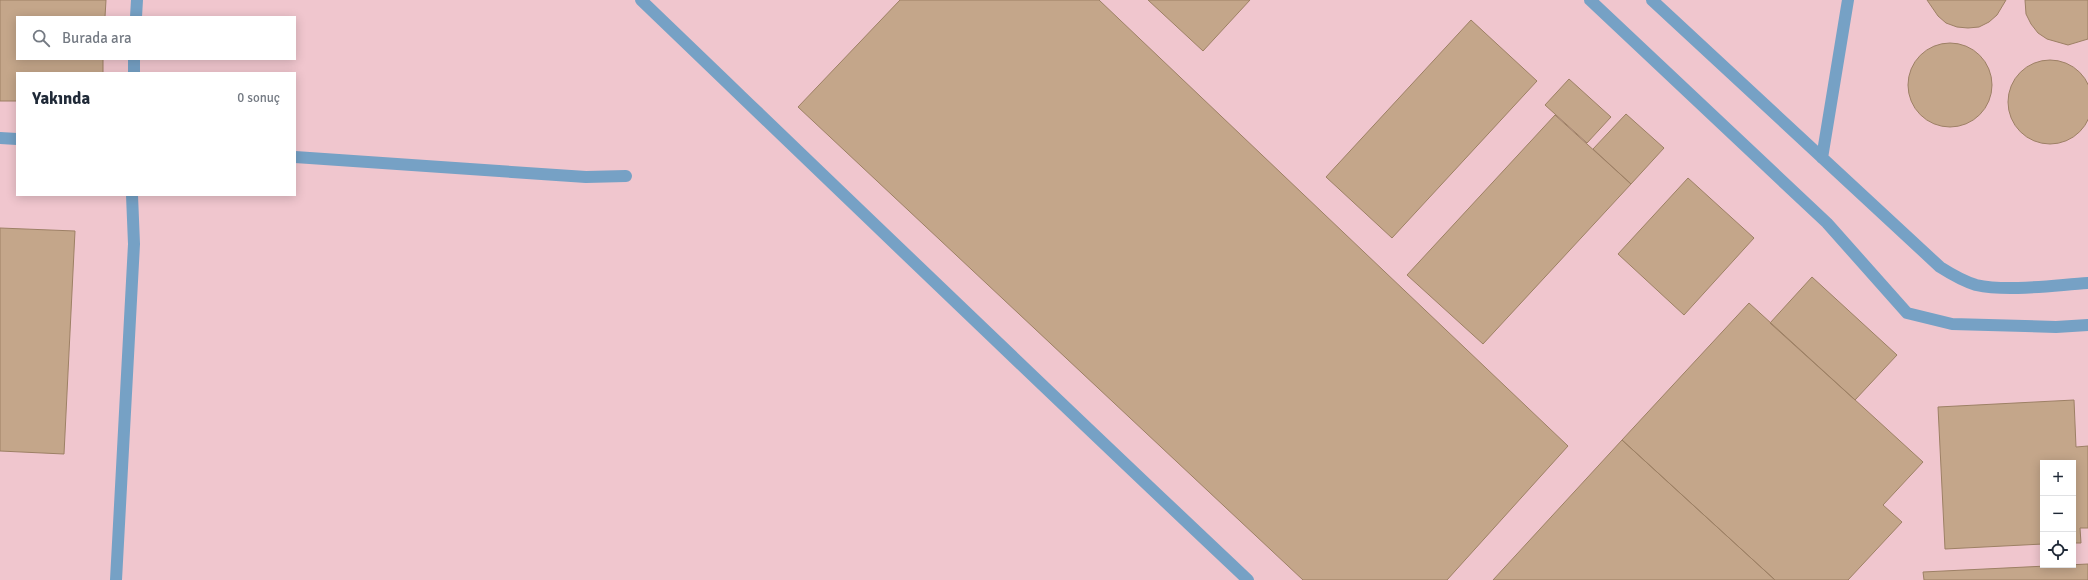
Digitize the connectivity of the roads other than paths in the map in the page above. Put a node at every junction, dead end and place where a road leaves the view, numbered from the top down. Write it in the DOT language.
graph roads {
  1 [pos="136,0"];
  2 [pos="641,0"];
  3 [pos="1590,0"];
  4 [pos="1652,0"];
  5 [pos="1848,0"];
  6 [pos="136,16"];
  7 [pos="134,60"];
  8 [pos="134,72"];
  9 [pos="0,138"];
  10 [pos="16,139"];
  11 [pos="296,157"];
  12 [pos="1822,158"];
  13 [pos="626,176"];
  14 [pos="132,196"];
  15 [pos="2088,283"];
  16 [pos="2088,325"];
  17 [pos="116,580"];
  18 [pos="1248,580"];
  1 -- 6 [label="street"];
  2 -- 18 [label="street"];
  3 -- 16 [label="street"];
  4 -- 12 [label="street"];
  5 -- 12 [label="street"];
  7 -- 8 [label="street"];
  9 -- 10 [label="street"];
  11 -- 13 [label="street"];
  12 -- 15 [label="street"];
  14 -- 17 [label="street"];
}
